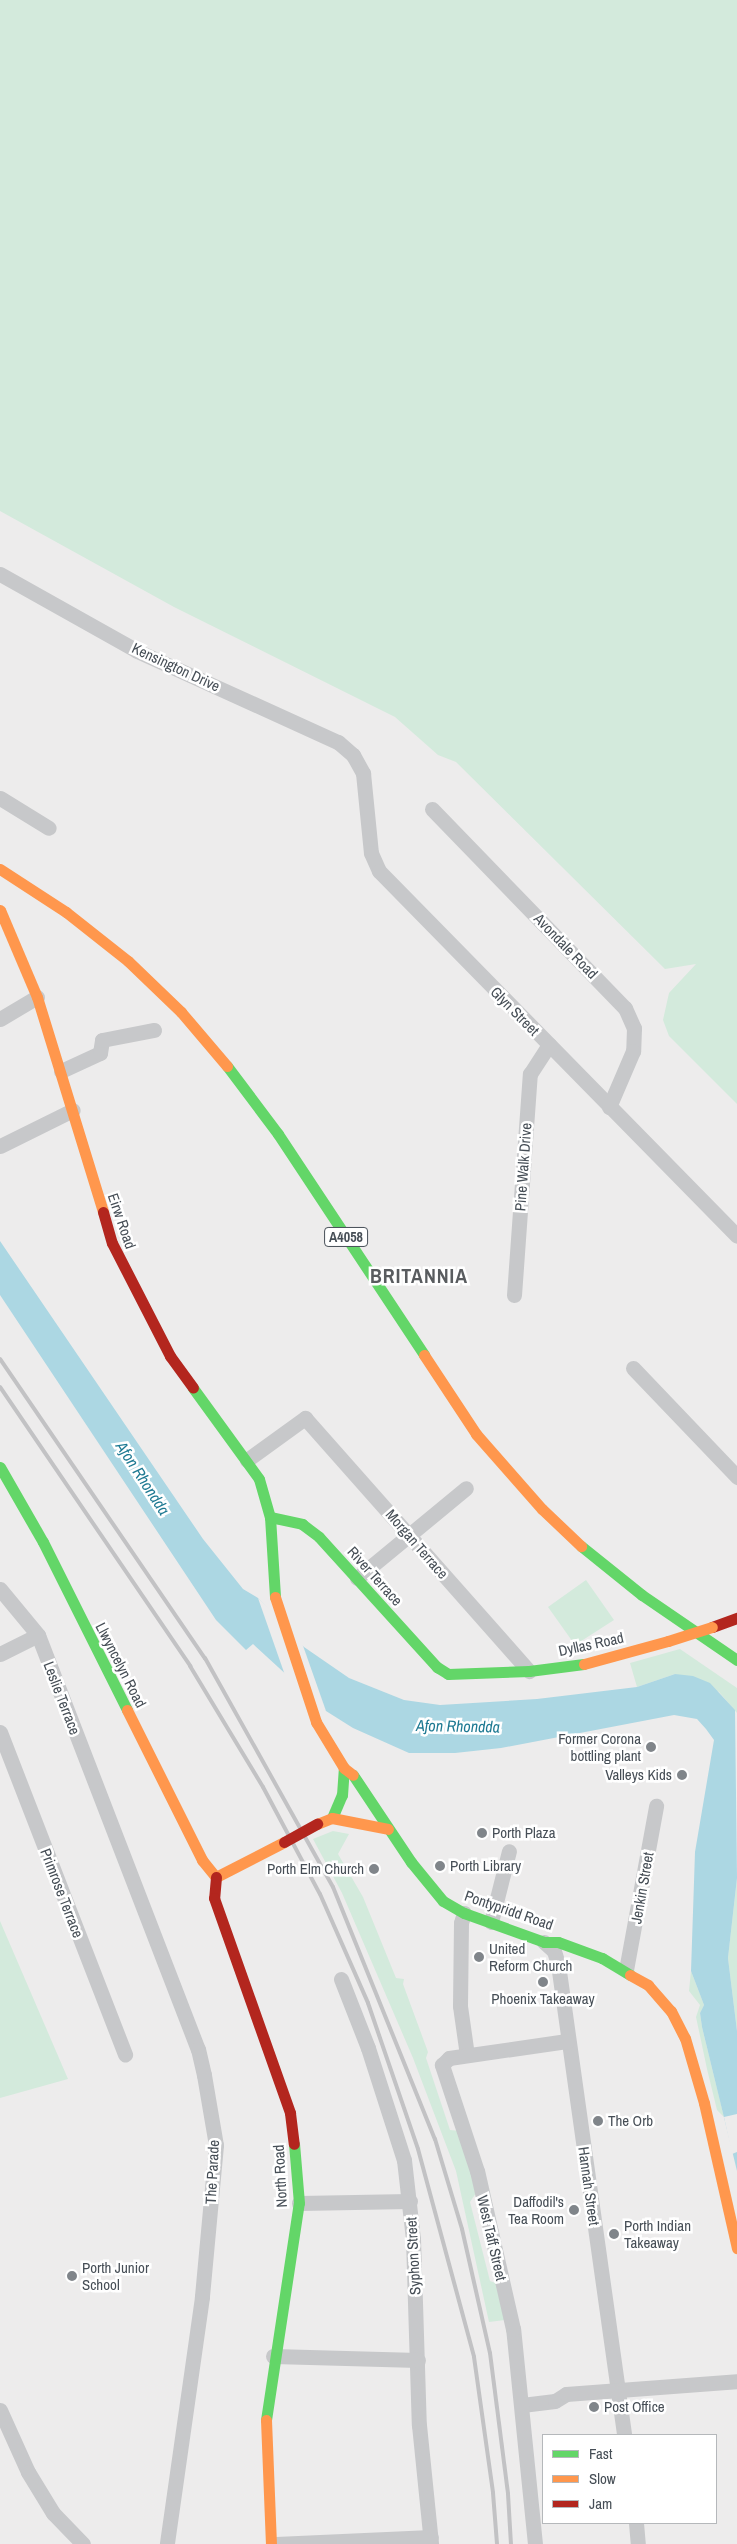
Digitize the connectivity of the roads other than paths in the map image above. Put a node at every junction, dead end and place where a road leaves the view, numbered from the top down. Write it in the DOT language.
graph roads {
  1 [pos="0,574"];
  2 [pos="353,755"];
  3 [pos="0,798"];
  4 [pos="432,809"];
  5 [pos="49,828"];
  6 [pos="0,869"];
  7 [pos="0,910"];
  8 [pos="37,997"];
  9 [pos="0,1019"];
  10 [pos="154,1030"];
  11 [pos="549,1045"];
  12 [pos="61,1071"];
  13 [pos="609,1106"];
  14 [pos="73,1110"];
  15 [pos="0,1146"];
  16 [pos="737,1236"];
  17 [pos="514,1295"];
  18 [pos="633,1368"];
  19 [pos="247,1460"];
  20 [pos="0,1467"];
  21 [pos="737,1477"];
  22 [pos="466,1488"];
  23 [pos="270,1517"];
  24 [pos="408,1534"];
  25 [pos="357,1578"];
  26 [pos="0,1589"];
  27 [pos="737,1618"];
  28 [pos="38,1635"];
  29 [pos="0,1654"];
  30 [pos="737,1660"];
  31 [pos="529,1671"];
  32 [pos="448,1674"];
  33 [pos="0,1732"];
  34 [pos="344,1768"];
  35 [pos="656,1806"];
  36 [pos="108,1816"];
  37 [pos="332,1818"];
  38 [pos="388,1830"];
  39 [pos="509,1851"];
  40 [pos="216,1877"];
  41 [pos="464,1913"];
  42 [pos="491,1922"];
  43 [pos="544,1942"];
  44 [pos="626,1970"];
  45 [pos="341,1979"];
  46 [pos="567,2041"];
  47 [pos="125,2055"];
  48 [pos="467,2055"];
  49 [pos="410,2201"];
  50 [pos="299,2203"];
  51 [pos="737,2248"];
  52 [pos="273,2356"];
  53 [pos="418,2360"];
  54 [pos="737,2381"];
  55 [pos="618,2389"];
  56 [pos="522,2405"];
  57 [pos="0,2410"];
  58 [pos="624,2434"];
  59 [pos="636,2524"];
  60 [pos="431,2541"];
  61 [pos="83,2544"];
  62 [pos="167,2544"];
  63 [pos="271,2544"];
  64 [pos="276,2544"];
  65 [pos="534,2544"];
  66 [pos="638,2544"];
  1 -- 2 [label="street, Kensington Drive"];
  2 -- 11 [label="street, Glyn Street"];
  3 -- 5 [label="street"];
  4 -- 13 [label="street, Avondale Road"];
  6 -- 30 [label="main road, A4058"];
  7 -- 8 [label="main road, Eirw Road"];
  8 -- 9 [label="street"];
  8 -- 12 [label="main road, Eirw Road"];
  10 -- 12 [label="street"];
  11 -- 13 [label="street, Glyn Street"];
  11 -- 17 [label="street, Pine Walk Drive"];
  12 -- 14 [label="main road, Eirw Road"];
  13 -- 16 [label="street, Glyn Street"];
  14 -- 15 [label="street"];
  14 -- 19 [label="main road, Eirw Road"];
  18 -- 21 [label="street"];
  19 -- 23 [label="main road, Eirw Road"];
  19 -- 24 [label="street, Morgan Terrace"];
  20 -- 40 [label="main road, Llwyncelyn Road"];
  22 -- 24 [label="street"];
  23 -- 25 [label="main road, River Terrace"];
  23 -- 34 [label="main road, Pontypridd Road"];
  24 -- 25 [label="street"];
  24 -- 31 [label="street, Morgan Terrace"];
  25 -- 32 [label="main road, River Terrace"];
  26 -- 28 [label="street, Leslie Terrace"];
  27 -- 31 [label="main road, Dyllas Road, bridge"];
  28 -- 29 [label="street"];
  28 -- 36 [label="street, Leslie Terrace"];
  31 -- 32 [label="main road, Dyllas Road"];
  33 -- 47 [label="street, Primrose Terrace"];
  34 -- 37 [label="main road"];
  34 -- 38 [label="main road, Pontypridd Road"];
  35 -- 44 [label="street, Jenkin Street"];
  36 -- 62 [label="street, The Parade"];
  37 -- 38 [label="main road"];
  37 -- 40 [label="main road, bridge"];
  38 -- 41 [label="main road, Pontypridd Road"];
  39 -- 42 [label="street"];
  40 -- 50 [label="main road, North Road"];
  41 -- 42 [label="main road, Pontypridd Road"];
  41 -- 48 [label="street"];
  42 -- 43 [label="main road, Pontypridd Road"];
  43 -- 44 [label="main road, Pontypridd Road"];
  43 -- 46 [label="street, Hannah Street"];
  44 -- 51 [label="main road, Pontypridd Road"];
  45 -- 49 [label="street, Syphon Street"];
  46 -- 48 [label="street, West Taff Street"];
  46 -- 55 [label="street, Hannah Street"];
  48 -- 56 [label="street, West Taff Street"];
  49 -- 50 [label="street"];
  49 -- 53 [label="street, Syphon Street"];
  50 -- 52 [label="main road, North Road"];
  52 -- 53 [label="street"];
  52 -- 63 [label="main road, North Road"];
  53 -- 60 [label="street, Syphon Street"];
  54 -- 55 [label="street"];
  55 -- 56 [label="street"];
  55 -- 58 [label="street, Hannah Street"];
  56 -- 65 [label="street, West Taff Street"];
  57 -- 61 [label="street"];
  59 -- 66 [label="street"];
  60 -- 64 [label="street"];
}
